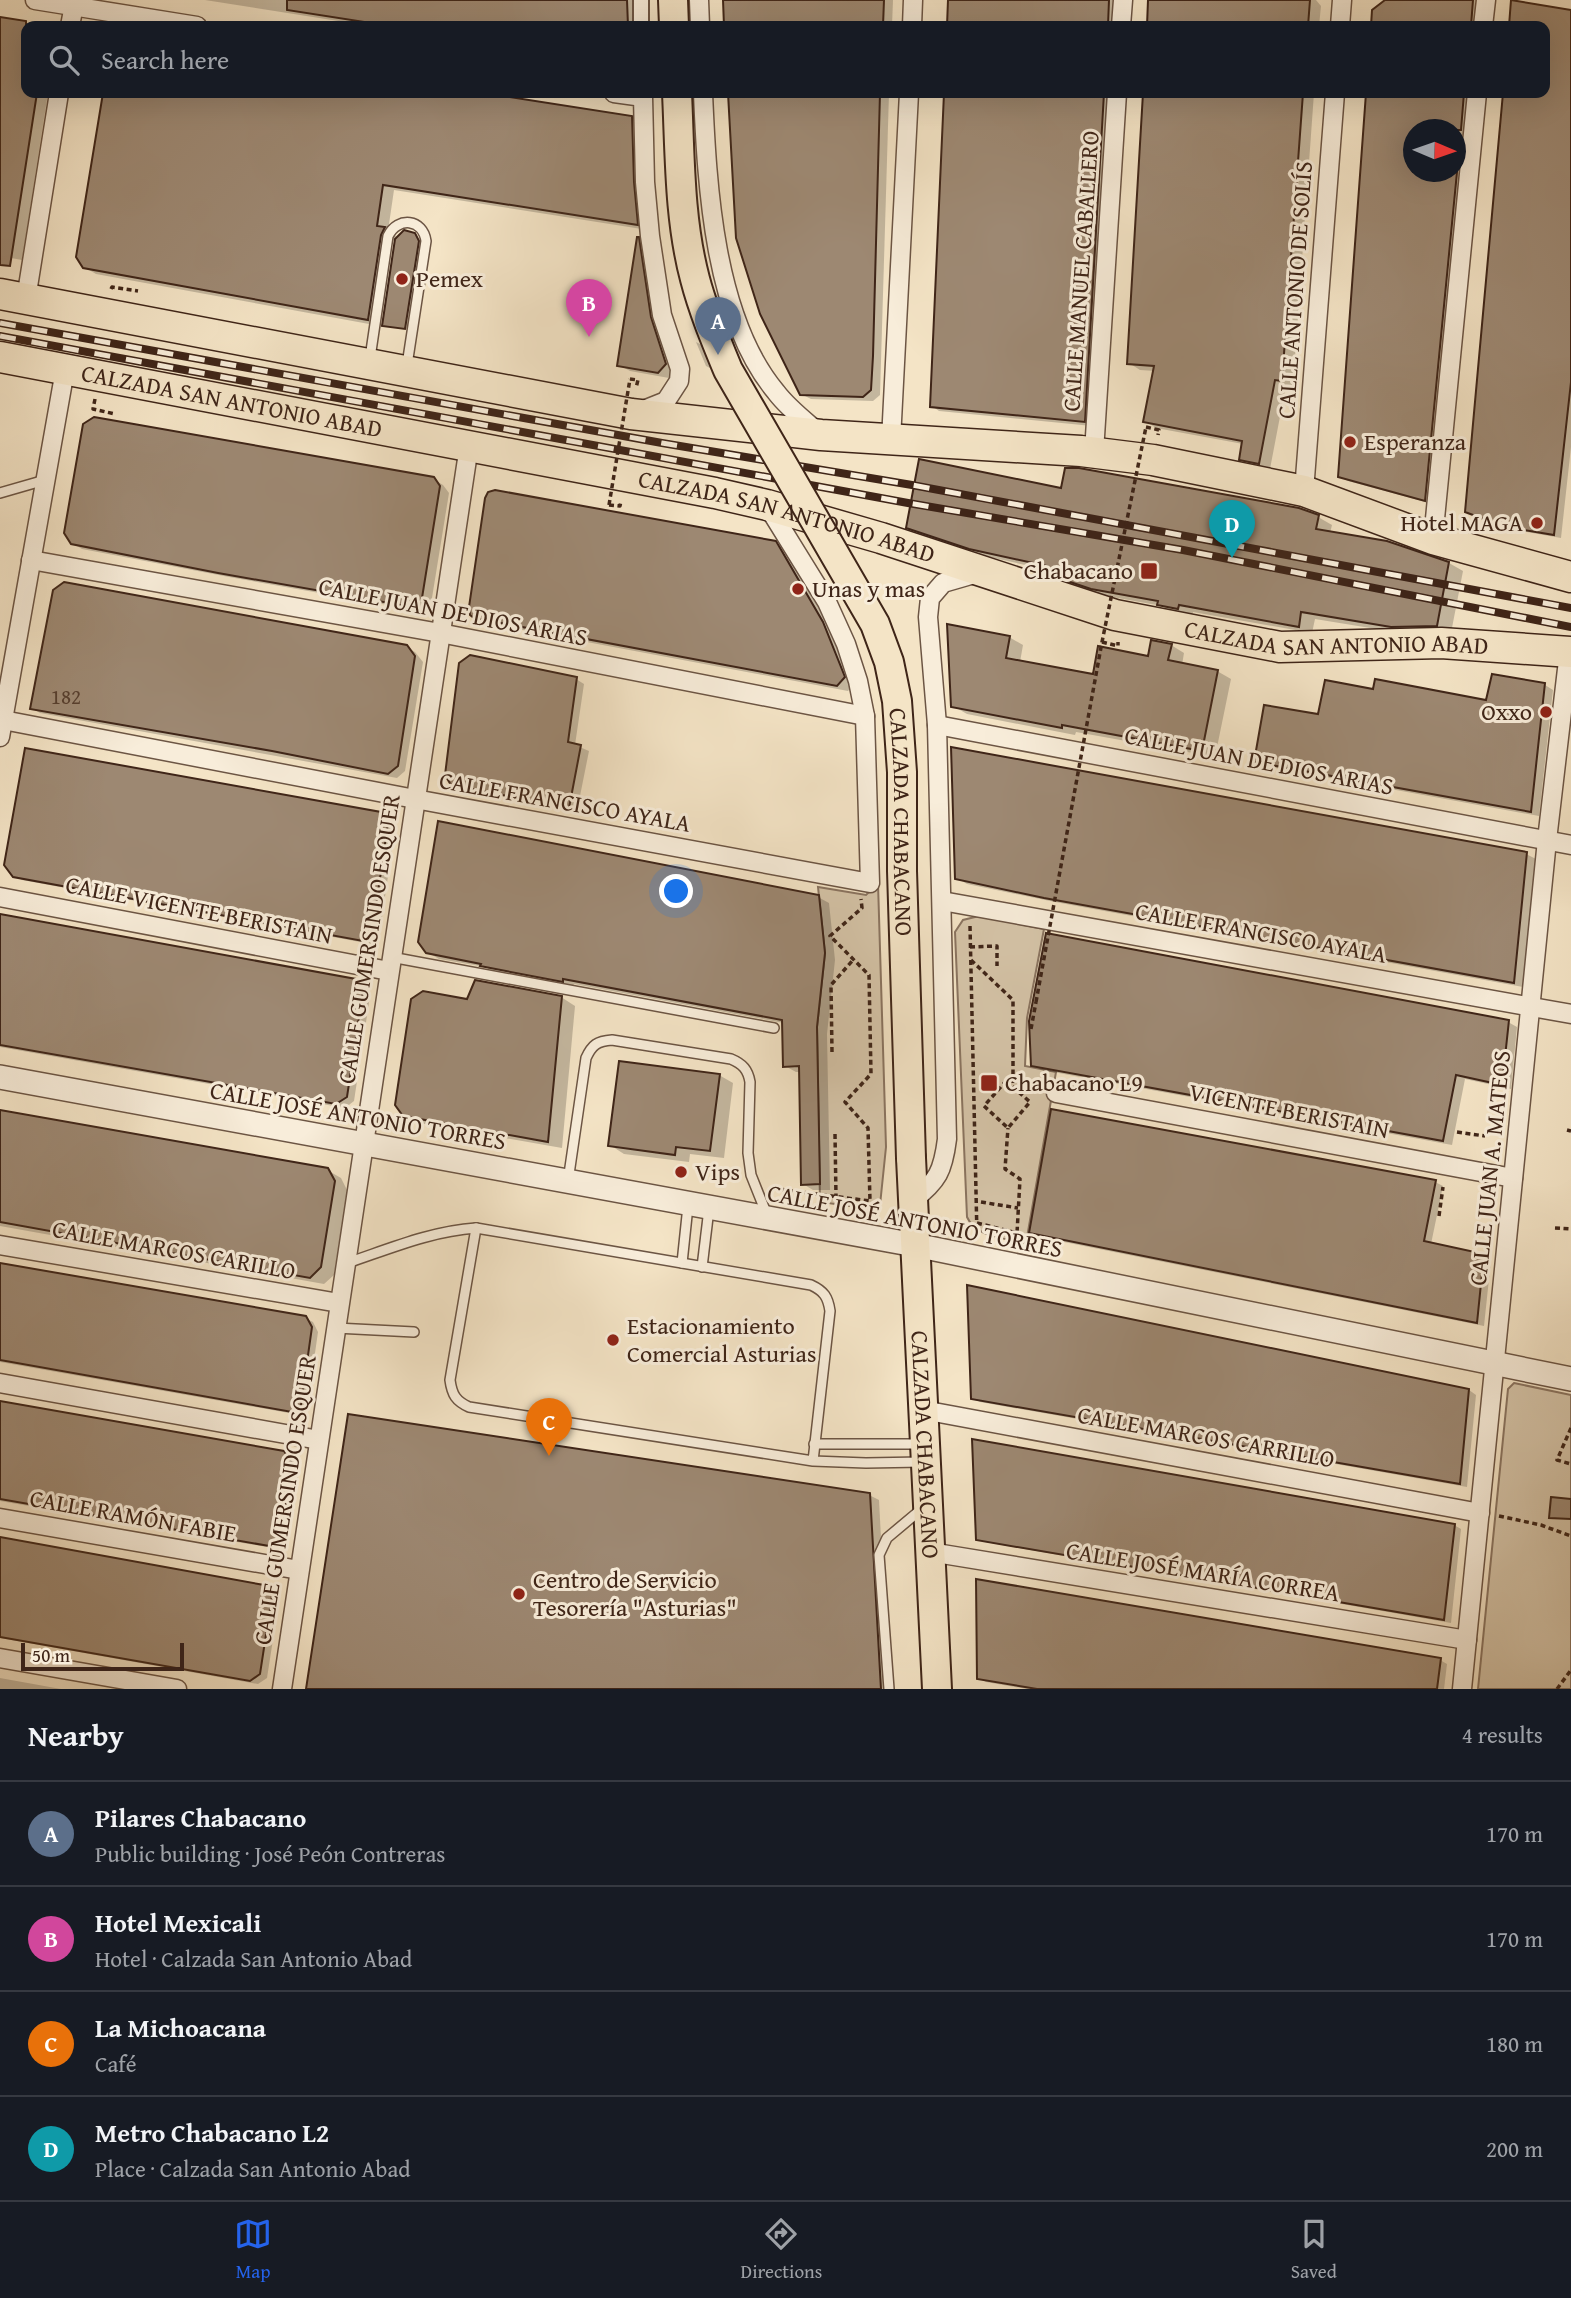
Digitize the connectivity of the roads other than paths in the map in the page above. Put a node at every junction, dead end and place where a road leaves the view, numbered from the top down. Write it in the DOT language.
graph roads {
  1 [pos="34,0"];
  2 [pos="640,0"];
  3 [pos="673,0"];
  4 [pos="699,0"];
  5 [pos="914,0"];
  6 [pos="1122,0"];
  7 [pos="1342,0"];
  8 [pos="1486,0"];
  9 [pos="74,3"];
  10 [pos="71,21"];
  11 [pos="170,21"];
  12 [pos="641,21"];
  13 [pos="674,21"];
  14 [pos="701,21"];
  15 [pos="912,21"];
  16 [pos="1121,21"];
  17 [pos="1340,21"];
  18 [pos="1484,21"];
  19 [pos="59,98"];
  20 [pos="643,98"];
  21 [pos="677,98"];
  22 [pos="703,98"];
  23 [pos="909,98"];
  24 [pos="1117,98"];
  25 [pos="1335,98"];
  26 [pos="1477,98"];
  27 [pos="13,296"];
  28 [pos="0,357"];
  29 [pos="369,364"];
  30 [pos="65,369"];
  31 [pos="406,370"];
  32 [pos="631,415"];
  33 [pos="821,435"];
  34 [pos="891,440"];
  35 [pos="469,446"];
  36 [pos="1094,453"];
  37 [pos="46,480"];
  38 [pos="1304,491"];
  39 [pos="0,493"];
  40 [pos="767,505"];
  41 [pos="1433,539"];
  42 [pos="31,560"];
  43 [pos="985,571"];
  44 [pos="1571,577"];
  45 [pos="440,633"];
  46 [pos="1570,652"];
  47 [pos="865,716"];
  48 [pos="937,725"];
  49 [pos="1,729"];
  50 [pos="415,799"];
  51 [pos="1547,840"];
  52 [pos="1571,845"];
  53 [pos="870,883"];
  54 [pos="0,897"];
  55 [pos="942,901"];
  56 [pos="390,964"];
  57 [pos="1531,1006"];
  58 [pos="1571,1014"];
  59 [pos="774,1028"];
  60 [pos="0,1077"];
  61 [pos="1056,1093"];
  62 [pos="363,1144"];
  63 [pos="1513,1178"];
  64 [pos="568,1182"];
  65 [pos="912,1201"];
  66 [pos="698,1206"];
  67 [pos="769,1219"];
  68 [pos="476,1228"];
  69 [pos="0,1245"];
  70 [pos="915,1245"];
  71 [pos="682,1263"];
  72 [pos="345,1264"];
  73 [pos="702,1266"];
  74 [pos="339,1303"];
  75 [pos="335,1328"];
  76 [pos="414,1332"];
  77 [pos="1496,1363"];
  78 [pos="1571,1378"];
  79 [pos="0,1383"];
  80 [pos="923,1410"];
  81 [pos="319,1440"];
  82 [pos="814,1444"];
  83 [pos="925,1453"];
  84 [pos="813,1461"];
  85 [pos="928,1503"];
  86 [pos="1480,1513"];
  87 [pos="0,1518"];
  88 [pos="930,1552"];
  89 [pos="299,1570"];
  90 [pos="1467,1640"];
  91 [pos="0,1658"];
  92 [pos="177,1689"];
  93 [pos="282,1689"];
  94 [pos="889,1689"];
  95 [pos="937,1689"];
  96 [pos="1462,1689"];
  1 -- 9 [label="street"];
  2 -- 12 [label="street"];
  3 -- 13 [label="main road"];
  4 -- 14 [label="street"];
  5 -- 15 [label="street"];
  6 -- 16 [label="street"];
  7 -- 17 [label="street"];
  8 -- 18 [label="street"];
  9 -- 10 [label="street"];
  9 -- 11 [label="street"];
  19 -- 27 [label="street"];
  20 -- 32 [label="street"];
  21 -- 65 [label="main road, CALZADA CHABACANO, bridge"];
  22 -- 33 [label="street"];
  23 -- 34 [label="street"];
  24 -- 36 [label="street, CALLE MANUEL CABALLERO"];
  25 -- 38 [label="street, CALLE ANTONIO DE SOLÍS"];
  26 -- 41 [label="street"];
  27 -- 29 [label="highway"];
  28 -- 30 [label="highway, CALZADA SAN ANTONIO ABAD"];
  29 -- 31 [label="highway"];
  29 -- 31 [label="lane"];
  30 -- 35 [label="highway, CALZADA SAN ANTONIO ABAD"];
  30 -- 37 [label="street"];
  31 -- 32 [label="highway"];
  32 -- 33 [label="highway"];
  33 -- 34 [label="highway"];
  34 -- 36 [label="highway"];
  35 -- 40 [label="highway, CALZADA SAN ANTONIO ABAD"];
  35 -- 45 [label="street, CALLE GUMERSINDO ESQUER"];
  36 -- 38 [label="highway"];
  37 -- 39 [label="lane"];
  37 -- 42 [label="street"];
  38 -- 41 [label="highway"];
  40 -- 43 [label="highway, CALZADA SAN ANTONIO ABAD"];
  40 -- 47 [label="street, CALZADA CHABACANO"];
  41 -- 44 [label="highway"];
  42 -- 45 [label="street, CALLE JUAN DE DIOS ARIAS"];
  42 -- 49 [label="street"];
  43 -- 46 [label="highway, CALZADA SAN ANTONIO ABAD"];
  43 -- 48 [label="street, CALZADA CHABACANO"];
  45 -- 47 [label="street, CALLE JUAN DE DIOS ARIAS"];
  45 -- 50 [label="street, CALLE GUMERSINDO ESQUER"];
  46 -- 51 [label="street, CALLE JUAN A. MATEOS"];
  47 -- 53 [label="street, CALZADA CHABACANO"];
  48 -- 51 [label="street, CALLE JUAN DE DIOS ARIAS"];
  48 -- 55 [label="street, CALZADA CHABACANO"];
  49 -- 50 [label="street, CALLE FRANCISCO AYALA"];
  50 -- 53 [label="street, CALLE FRANCISCO AYALA"];
  50 -- 56 [label="street, CALLE GUMERSINDO ESQUER"];
  51 -- 52 [label="street, CALLE JUAN DE DIOS ARIAS"];
  51 -- 57 [label="street, CALLE JUAN A. MATEOS"];
  54 -- 56 [label="street, CALLE VICENTE BERISTAIN"];
  55 -- 57 [label="street, CALLE FRANCISCO AYALA"];
  55 -- 65 [label="street, CALZADA CHABACANO"];
  56 -- 59 [label="lane"];
  56 -- 62 [label="street, CALLE GUMERSINDO ESQUER"];
  57 -- 58 [label="street, CALLE FRANCISCO AYALA"];
  57 -- 63 [label="street, CALLE JUAN A. MATEOS"];
  60 -- 62 [label="street, CALLE JOSÉ ANTONIO TORRES"];
  61 -- 63 [label="street, VICENTE BERISTAIN"];
  62 -- 64 [label="street, CALLE JOSÉ ANTONIO TORRES"];
  62 -- 72 [label="street, CALLE GUMERSINDO ESQUER"];
  63 -- 77 [label="street, CALLE JUAN A. MATEOS"];
  64 -- 66 [label="street, CALLE JOSÉ ANTONIO TORRES"];
  64 -- 67 [label="lane"];
  65 -- 70 [label="main road, CALZADA CHABACANO"];
  66 -- 67 [label="street, CALLE JOSÉ ANTONIO TORRES"];
  66 -- 71 [label="lane"];
  66 -- 73 [label="lane"];
  67 -- 70 [label="street, CALLE JOSÉ ANTONIO TORRES"];
  68 -- 71 [label="lane"];
  68 -- 72 [label="lane"];
  68 -- 84 [label="lane"];
  69 -- 74 [label="street, CALLE MARCOS CARILLO"];
  70 -- 77 [label="street, CALLE JOSÉ ANTONIO TORRES"];
  70 -- 80 [label="main road, CALZADA CHABACANO"];
  71 -- 73 [label="lane"];
  72 -- 74 [label="street, CALLE GUMERSINDO ESQUER"];
  73 -- 82 [label="lane"];
  74 -- 75 [label="street, CALLE GUMERSINDO ESQUER"];
  75 -- 76 [label="lane"];
  75 -- 81 [label="street, CALLE GUMERSINDO ESQUER"];
  77 -- 78 [label="street, CALLE JOSÉ ANTONIO TORRES"];
  77 -- 86 [label="street, CALLE JUAN A. MATEOS"];
  79 -- 81 [label="street"];
  80 -- 83 [label="main road, CALZADA CHABACANO"];
  80 -- 86 [label="street, CALLE MARCOS CARRILLO"];
  81 -- 89 [label="street, CALLE GUMERSINDO ESQUER"];
  82 -- 83 [label="lane"];
  82 -- 84 [label="lane"];
  83 -- 84 [label="lane"];
  83 -- 85 [label="main road, CALZADA CHABACANO"];
  85 -- 88 [label="main road, CALZADA CHABACANO"];
  85 -- 94 [label="lane"];
  86 -- 90 [label="street, CALLE JUAN A. MATEOS"];
  87 -- 89 [label="street, CALLE RAMÓN FABIE"];
  88 -- 90 [label="street, CALLE JOSÉ MARÍA CORREA"];
  88 -- 95 [label="main road, CALZADA CHABACANO"];
  89 -- 93 [label="street, CALLE GUMERSINDO ESQUER"];
  90 -- 96 [label="street, CALLE JUAN A. MATEOS"];
  91 -- 92 [label="street"];
}
